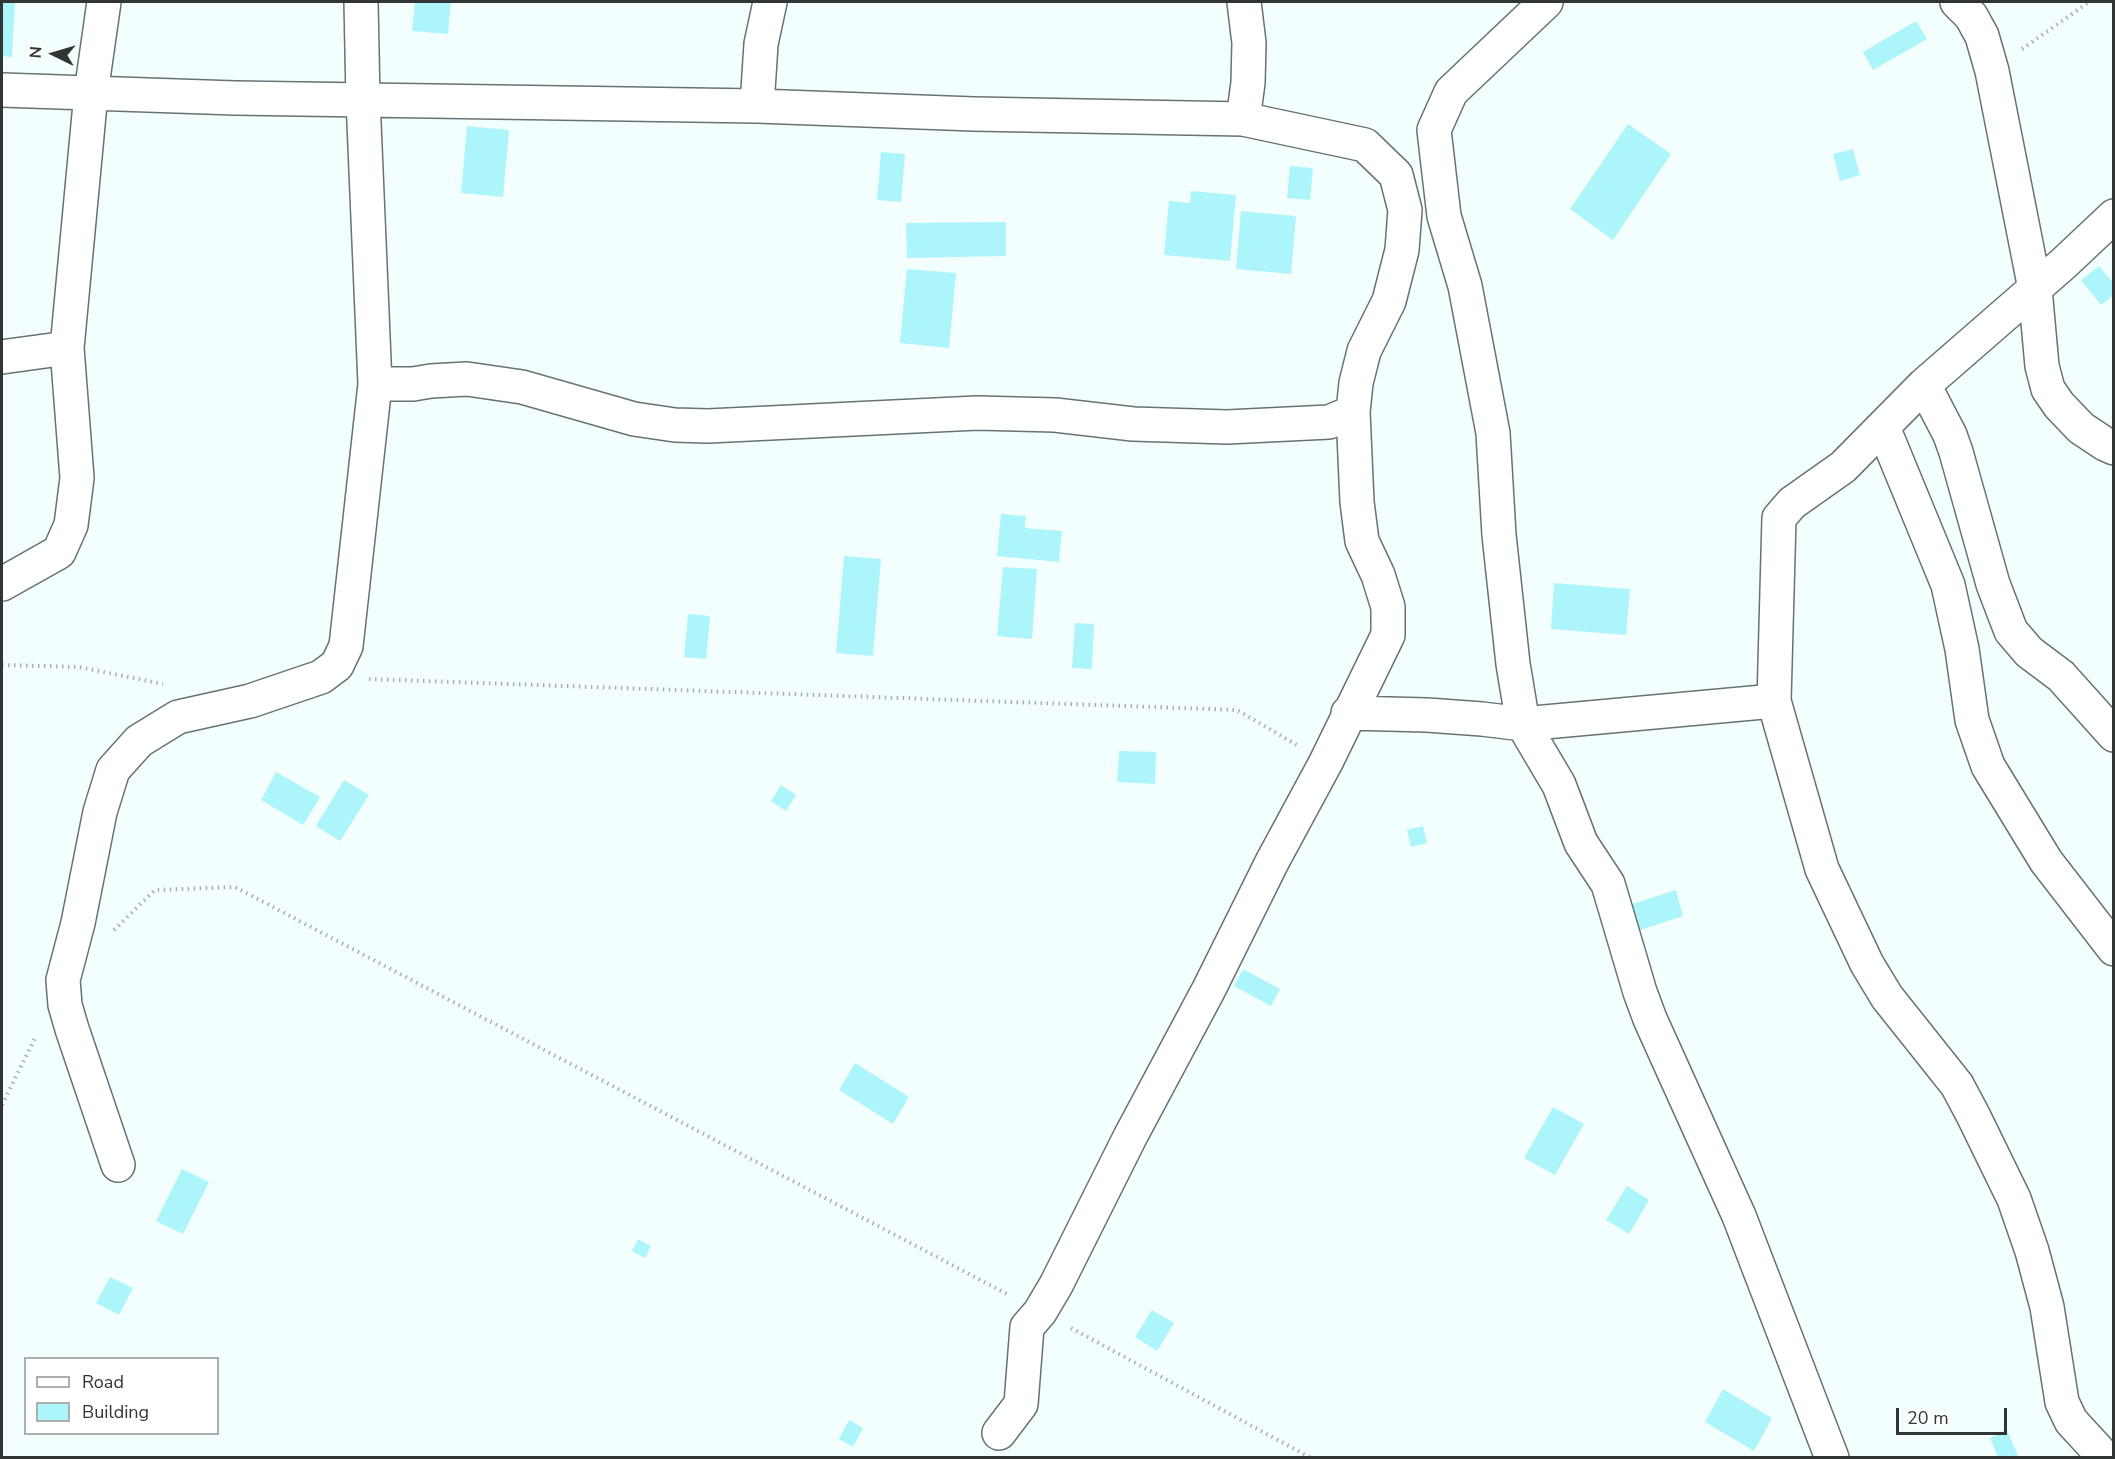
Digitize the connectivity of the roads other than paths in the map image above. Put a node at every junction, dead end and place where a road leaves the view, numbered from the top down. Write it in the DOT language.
graph roads {
  1 [pos="104,2"];
  2 [pos="361,2"];
  3 [pos="770,2"];
  4 [pos="1244,2"];
  5 [pos="1546,2"];
  6 [pos="1957,2"];
  7 [pos="2,90"];
  8 [pos="91,93"];
  9 [pos="363,99"];
  10 [pos="757,106"];
  11 [pos="1243,119"];
  12 [pos="2114,216"];
  13 [pos="2035,289"];
  14 [pos="67,348"];
  15 [pos="2,357"];
  16 [pos="375,384"];
  17 [pos="1924,385"];
  18 [pos="1353,412"];
  19 [pos="1883,427"];
  20 [pos="2114,447"];
  21 [pos="2,584"];
  22 [pos="1774,701"];
  23 [pos="1348,713"];
  24 [pos="1523,724"];
  25 [pos="2114,735"];
  26 [pos="2114,949"];
  27 [pos="118,1165"];
  28 [pos="999,1433"];
  29 [pos="1832,1458"];
  30 [pos="2105,1458"];
  1 -- 8 [label="street"];
  2 -- 9 [label="street"];
  3 -- 10 [label="street"];
  4 -- 11 [label="street"];
  5 -- 24 [label="street"];
  6 -- 13 [label="street"];
  7 -- 8 [label="street"];
  8 -- 9 [label="street"];
  8 -- 14 [label="street"];
  9 -- 10 [label="street"];
  9 -- 16 [label="street"];
  10 -- 11 [label="street"];
  11 -- 18 [label="street"];
  12 -- 13 [label="street"];
  13 -- 17 [label="street"];
  13 -- 20 [label="street"];
  14 -- 15 [label="street"];
  14 -- 21 [label="street"];
  16 -- 18 [label="street"];
  16 -- 27 [label="street"];
  17 -- 19 [label="street"];
  17 -- 25 [label="street"];
  18 -- 23 [label="street"];
  19 -- 22 [label="street"];
  19 -- 26 [label="street"];
  22 -- 24 [label="street"];
  22 -- 30 [label="street"];
  23 -- 24 [label="street"];
  23 -- 28 [label="street"];
  24 -- 29 [label="street"];
}
